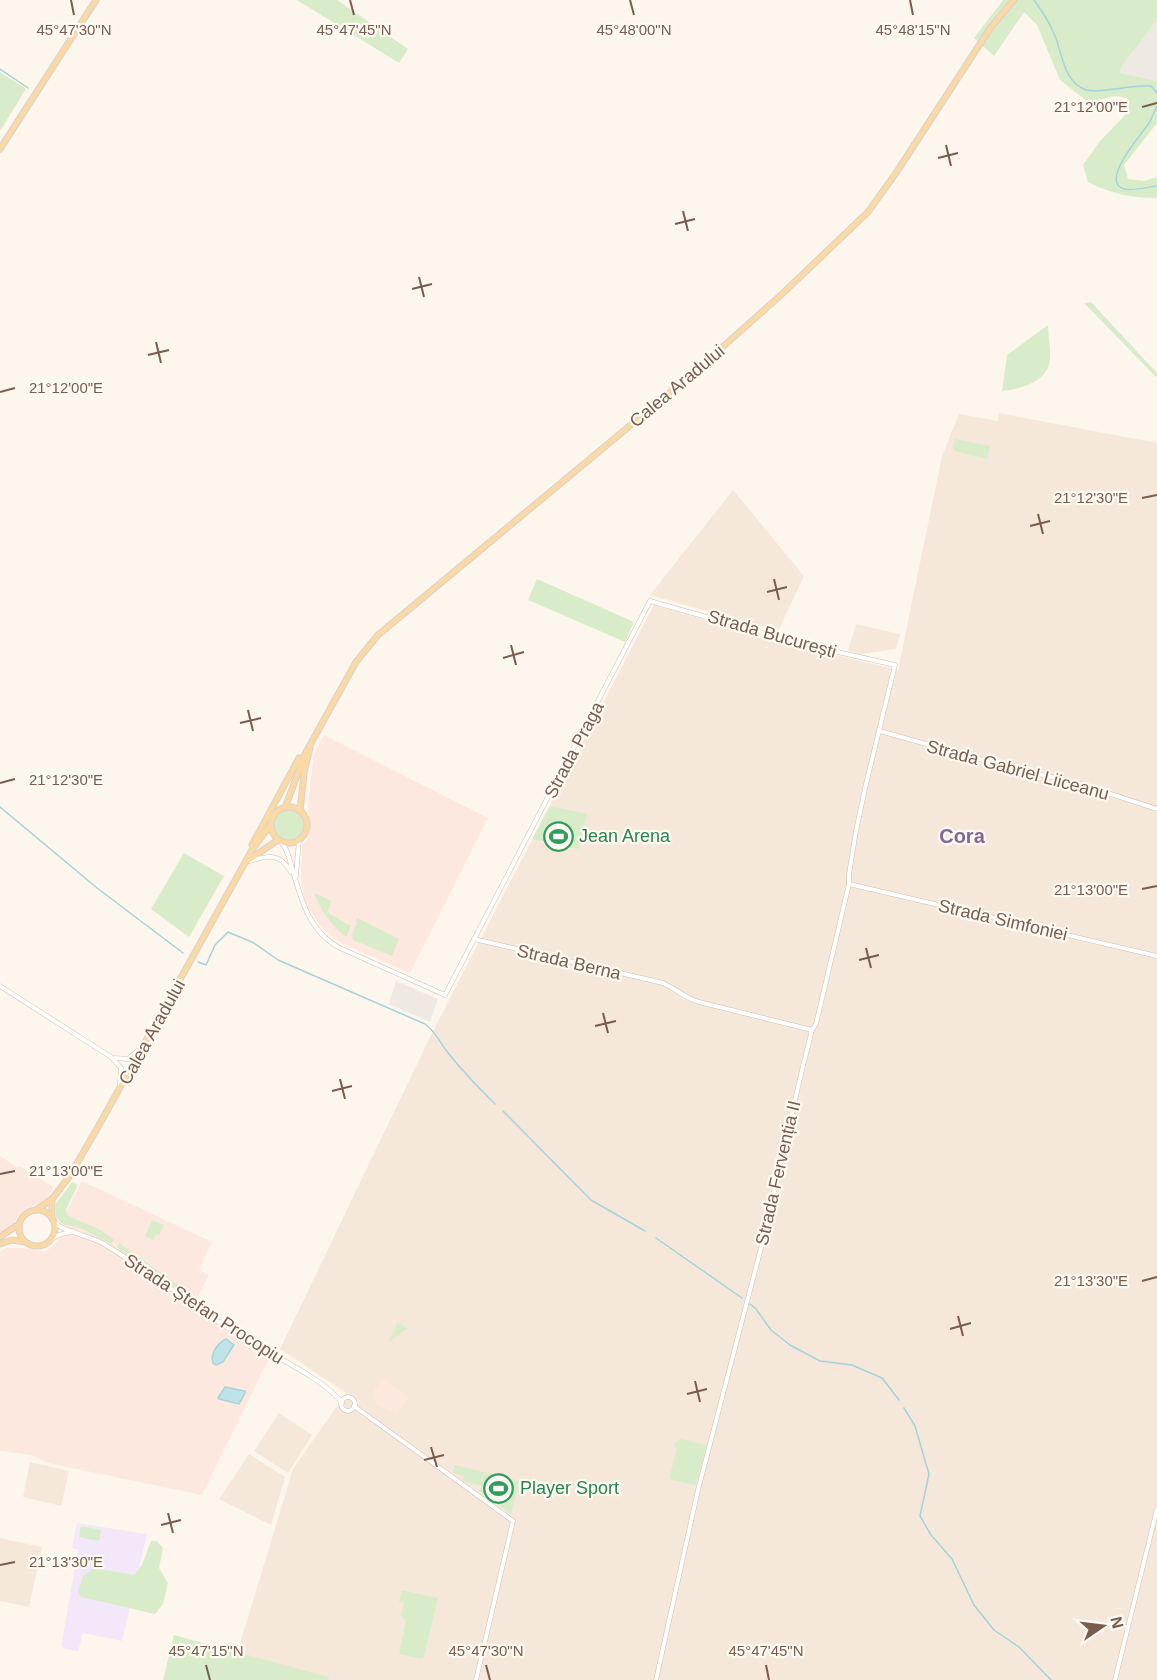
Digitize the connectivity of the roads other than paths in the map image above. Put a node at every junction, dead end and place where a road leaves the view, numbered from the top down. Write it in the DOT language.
graph roads {
  1 [pos="96,0"];
  2 [pos="1014,0"];
  3 [pos="0,149"];
  4 [pos="650,601"];
  5 [pos="895,665"];
  6 [pos="880,731"];
  7 [pos="311,743"];
  8 [pos="285,808"];
  9 [pos="1157,809"];
  10 [pos="300,812"];
  11 [pos="271,824"];
  12 [pos="299,840"];
  13 [pos="279,841"];
  14 [pos="246,862"];
  15 [pos="295,880"];
  16 [pos="849,884"];
  17 [pos="474,939"];
  18 [pos="1157,956"];
  19 [pos="0,986"];
  20 [pos="812,1030"];
  21 [pos="143,1047"];
  22 [pos="111,1057"];
  23 [pos="120,1089"];
  24 [pos="52,1198"];
  25 [pos="36,1210"];
  26 [pos="53,1220"];
  27 [pos="19,1224"];
  28 [pos="74,1231"];
  29 [pos="0,1237"];
  30 [pos="50,1239"];
  31 [pos="28,1243"];
  32 [pos="0,1244"];
  33 [pos="332,1391"];
  34 [pos="345,1398"];
  35 [pos="342,1403"];
  36 [pos="353,1407"];
  37 [pos="1157,1509"];
  38 [pos="476,1680"];
  39 [pos="656,1680"];
  40 [pos="1115,1680"];
  1 -- 3 [label="main road"];
  2 -- 7 [label="main road, Calea Aradului"];
  4 -- 5 [label="street, Strada București"];
  4 -- 17 [label="street, Strada Praga"];
  5 -- 6 [label="street, Strada Fervenția II"];
  6 -- 9 [label="street, Strada Gabriel Liiceanu"];
  6 -- 16 [label="street, Strada Fervenția II"];
  7 -- 8 [label="main road, Calea Aradului"];
  7 -- 10 [label="main road, Calea Aradului"];
  7 -- 14 [label="main road"];
  8 -- 10 [label="main road"];
  8 -- 11 [label="main road"];
  10 -- 12 [label="main road"];
  11 -- 13 [label="main road"];
  11 -- 14 [label="main road, Calea Aradului"];
  12 -- 13 [label="main road"];
  12 -- 15 [label="street"];
  13 -- 14 [label="main road, Calea Aradului"];
  13 -- 15 [label="street"];
  14 -- 15 [label="street"];
  14 -- 21 [label="main road, Calea Aradului"];
  15 -- 17 [label="street, Strada Praga"];
  16 -- 18 [label="street, Strada Simfoniei"];
  16 -- 20 [label="street, Strada Fervenția II"];
  17 -- 20 [label="street, Strada Berna"];
  19 -- 22 [label="street"];
  20 -- 39 [label="street, Strada Fervenția II"];
  21 -- 22 [label="street"];
  21 -- 23 [label="main road, Calea Aradului"];
  22 -- 23 [label="street"];
  23 -- 24 [label="main road, Calea Aradului"];
  24 -- 25 [label="main road, Calea Aradului"];
  24 -- 26 [label="main road"];
  25 -- 26 [label="main road"];
  25 -- 27 [label="main road"];
  26 -- 28 [label="street, Strada Ștefan Procopiu"];
  26 -- 30 [label="main road"];
  27 -- 29 [label="main road"];
  27 -- 31 [label="main road"];
  28 -- 30 [label="street"];
  28 -- 33 [label="street, Strada Ștefan Procopiu"];
  30 -- 31 [label="main road"];
  31 -- 32 [label="main road"];
  33 -- 34 [label="street, Strada Ștefan Procopiu"];
  33 -- 35 [label="street, Strada Ștefan Procopiu"];
  34 -- 35 [label="street"];
  34 -- 36 [label="street, Strada Ștefan Procopiu"];
  35 -- 36 [label="street, Strada Ștefan Procopiu"];
  36 -- 38 [label="street"];
  37 -- 40 [label="street"];
}
